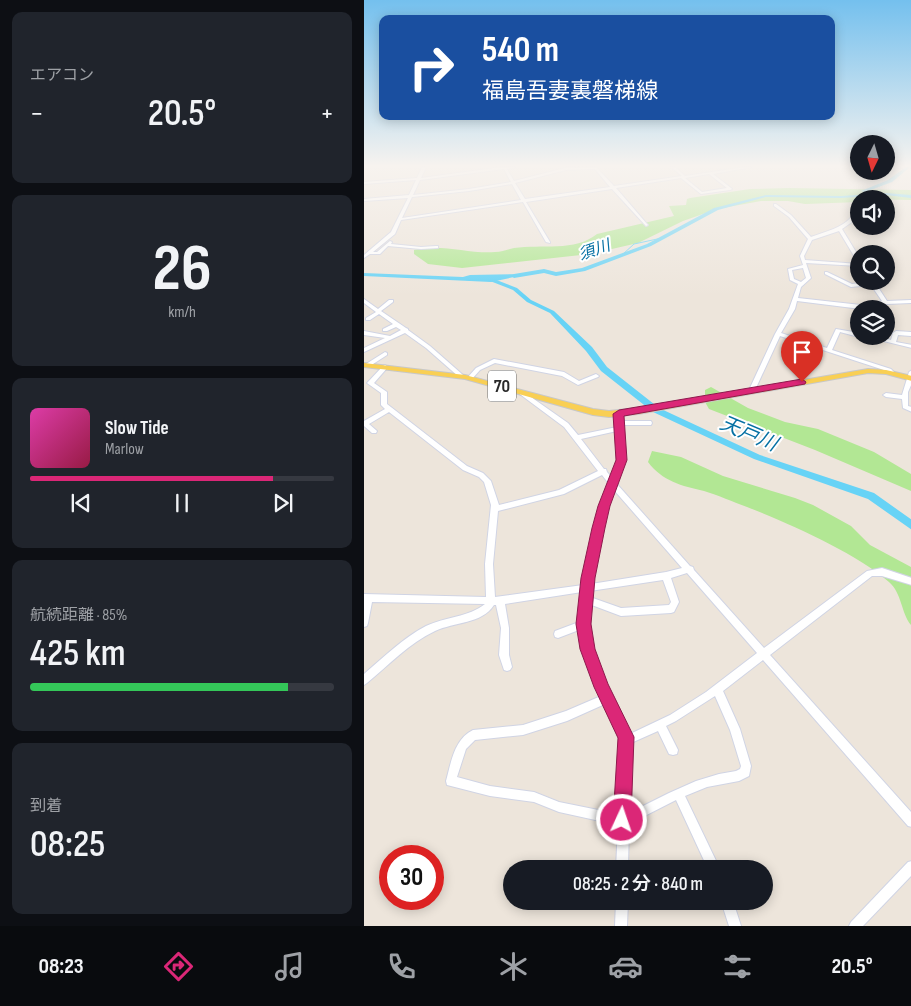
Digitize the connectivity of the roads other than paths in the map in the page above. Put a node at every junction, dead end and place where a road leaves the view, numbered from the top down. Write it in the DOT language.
graph roads {
  1 [pos="404,210"];
  2 [pos="461,210"];
  3 [pos="529,210"];
  4 [pos="633,210"];
  5 [pos="782,210"];
  6 [pos="400,219"];
  7 [pos="850,220"];
  8 [pos="646,225"];
  9 [pos="840,229"];
  10 [pos="388,238"];
  11 [pos="810,239"];
  12 [pos="548,242"];
  13 [pos="389,244"];
  14 [pos="850,245"];
  15 [pos="436,247"];
  16 [pos="367,255"];
  17 [pos="804,264"];
  18 [pos="850,266"];
  19 [pos="827,273"];
  20 [pos="801,284"];
  21 [pos="850,285"];
  22 [pos="795,299"];
  23 [pos="364,301"];
  24 [pos="391,301"];
  25 [pos="911,301"];
  26 [pos="895,302"];
  27 [pos="850,306"];
  28 [pos="379,311"];
  29 [pos="368,319"];
  30 [pos="397,324"];
  31 [pos="385,330"];
  32 [pos="406,330"];
  33 [pos="364,333"];
  34 [pos="850,333"];
  35 [pos="778,334"];
  36 [pos="895,334"];
  37 [pos="911,334"];
  38 [pos="389,337"];
  39 [pos="364,342"];
  40 [pos="895,343"];
  41 [pos="372,345"];
  42 [pos="883,345"];
  43 [pos="911,347"];
  44 [pos="883,348"];
  45 [pos="364,350"];
  46 [pos="829,350"];
  47 [pos="385,354"];
  48 [pos="366,365"];
  49 [pos="385,367"];
  50 [pos="892,373"];
  51 [pos="461,376"];
  52 [pos="596,376"];
  53 [pos="910,376"];
  54 [pos="470,378"];
  55 [pos="752,390"];
  56 [pos="519,391"];
  57 [pos="886,395"];
  58 [pos="907,396"];
  59 [pos="390,410"];
  60 [pos="911,410"];
  61 [pos="638,412"];
  62 [pos="619,422"];
  63 [pos="364,423"];
  64 [pos="649,423"];
  65 [pos="374,431"];
  66 [pos="576,438"];
  67 [pos="604,471"];
  68 [pos="612,483"];
  69 [pos="495,509"];
  70 [pos="690,568"];
  71 [pos="666,576"];
  72 [pos="911,582"];
  73 [pos="586,589"];
  74 [pos="366,598"];
  75 [pos="585,599"];
  76 [pos="495,601"];
  77 [pos="364,623"];
  78 [pos="584,624"];
  79 [pos="558,634"];
  80 [pos="764,652"];
  81 [pos="507,667"];
  82 [pos="364,680"];
  83 [pos="717,689"];
  84 [pos="607,698"];
  85 [pos="660,725"];
  86 [pos="627,740"];
  87 [pos="673,750"];
  88 [pos="679,795"];
  89 [pos="622,820"];
  90 [pos="911,822"];
  91 [pos="622,860"];
  92 [pos="710,860"];
  93 [pos="911,866"];
  94 [pos="622,910"];
  95 [pos="730,910"];
  96 [pos="621,926"];
  97 [pos="735,926"];
  98 [pos="855,926"];
  1 -- 6 [label="street"];
  2 -- 6 [label="street"];
  3 -- 12 [label="street"];
  4 -- 8 [label="street"];
  5 -- 11 [label="street"];
  6 -- 10 [label="street"];
  7 -- 9 [label="street"];
  9 -- 11 [label="street"];
  9 -- 14 [label="street"];
  10 -- 13 [label="street"];
  10 -- 16 [label="street"];
  11 -- 17 [label="street"];
  13 -- 15 [label="street"];
  13 -- 16 [label="street"];
  17 -- 18 [label="street"];
  17 -- 20 [label="street"];
  17 -- 20 [label="street"];
  19 -- 21 [label="street"];
  20 -- 22 [label="street"];
  22 -- 27 [label="street"];
  22 -- 35 [label="street"];
  23 -- 28 [label="street"];
  24 -- 28 [label="street"];
  25 -- 26 [label="street"];
  28 -- 29 [label="street"];
  28 -- 30 [label="street"];
  30 -- 31 [label="street"];
  30 -- 32 [label="street"];
  32 -- 38 [label="street"];
  32 -- 51 [label="street"];
  33 -- 38 [label="street"];
  34 -- 46 [label="street"];
  35 -- 46 [label="street"];
  35 -- 55 [label="street"];
  36 -- 37 [label="street"];
  38 -- 41 [label="street"];
  39 -- 41 [label="street"];
  40 -- 43 [label="street"];
  41 -- 45 [label="street"];
  42 -- 44 [label="street"];
  46 -- 50 [label="street"];
  47 -- 48 [label="street"];
  48 -- 49 [label="main road, 70"];
  49 -- 51 [label="main road, 70"];
  49 -- 59 [label="street"];
  50 -- 53 [label="main road, 70"];
  50 -- 55 [label="main road, 70"];
  51 -- 54 [label="main road, 70"];
  52 -- 54 [label="street"];
  53 -- 58 [label="street"];
  54 -- 56 [label="main road, 70"];
  55 -- 61 [label="main road, 70"];
  56 -- 62 [label="main road, 70"];
  56 -- 66 [label="street"];
  57 -- 58 [label="street"];
  58 -- 60 [label="street"];
  59 -- 63 [label="street"];
  59 -- 69 [label="street"];
  61 -- 62 [label="main road, 70"];
  62 -- 64 [label="street"];
  62 -- 66 [label="street"];
  62 -- 68 [label="street"];
  63 -- 65 [label="street"];
  66 -- 67 [label="street"];
  67 -- 68 [label="street"];
  67 -- 69 [label="street"];
  68 -- 70 [label="street"];
  68 -- 73 [label="street"];
  69 -- 76 [label="street"];
  70 -- 71 [label="street"];
  70 -- 80 [label="street"];
  71 -- 73 [label="street"];
  71 -- 75 [label="street"];
  72 -- 80 [label="street"];
  73 -- 75 [label="street"];
  73 -- 76 [label="street"];
  74 -- 76 [label="street"];
  74 -- 77 [label="street"];
  75 -- 78 [label="street"];
  76 -- 81 [label="street"];
  76 -- 82 [label="street"];
  78 -- 79 [label="street"];
  78 -- 84 [label="street"];
  80 -- 83 [label="street"];
  80 -- 90 [label="street"];
  83 -- 85 [label="street"];
  83 -- 88 [label="street"];
  84 -- 86 [label="street"];
  84 -- 89 [label="street"];
  85 -- 86 [label="street"];
  85 -- 87 [label="street"];
  86 -- 89 [label="street"];
  88 -- 89 [label="street"];
  88 -- 92 [label="street"];
  89 -- 91 [label="street"];
  93 -- 98 [label="street"];
  94 -- 96 [label="street"];
  95 -- 97 [label="street"];
}
